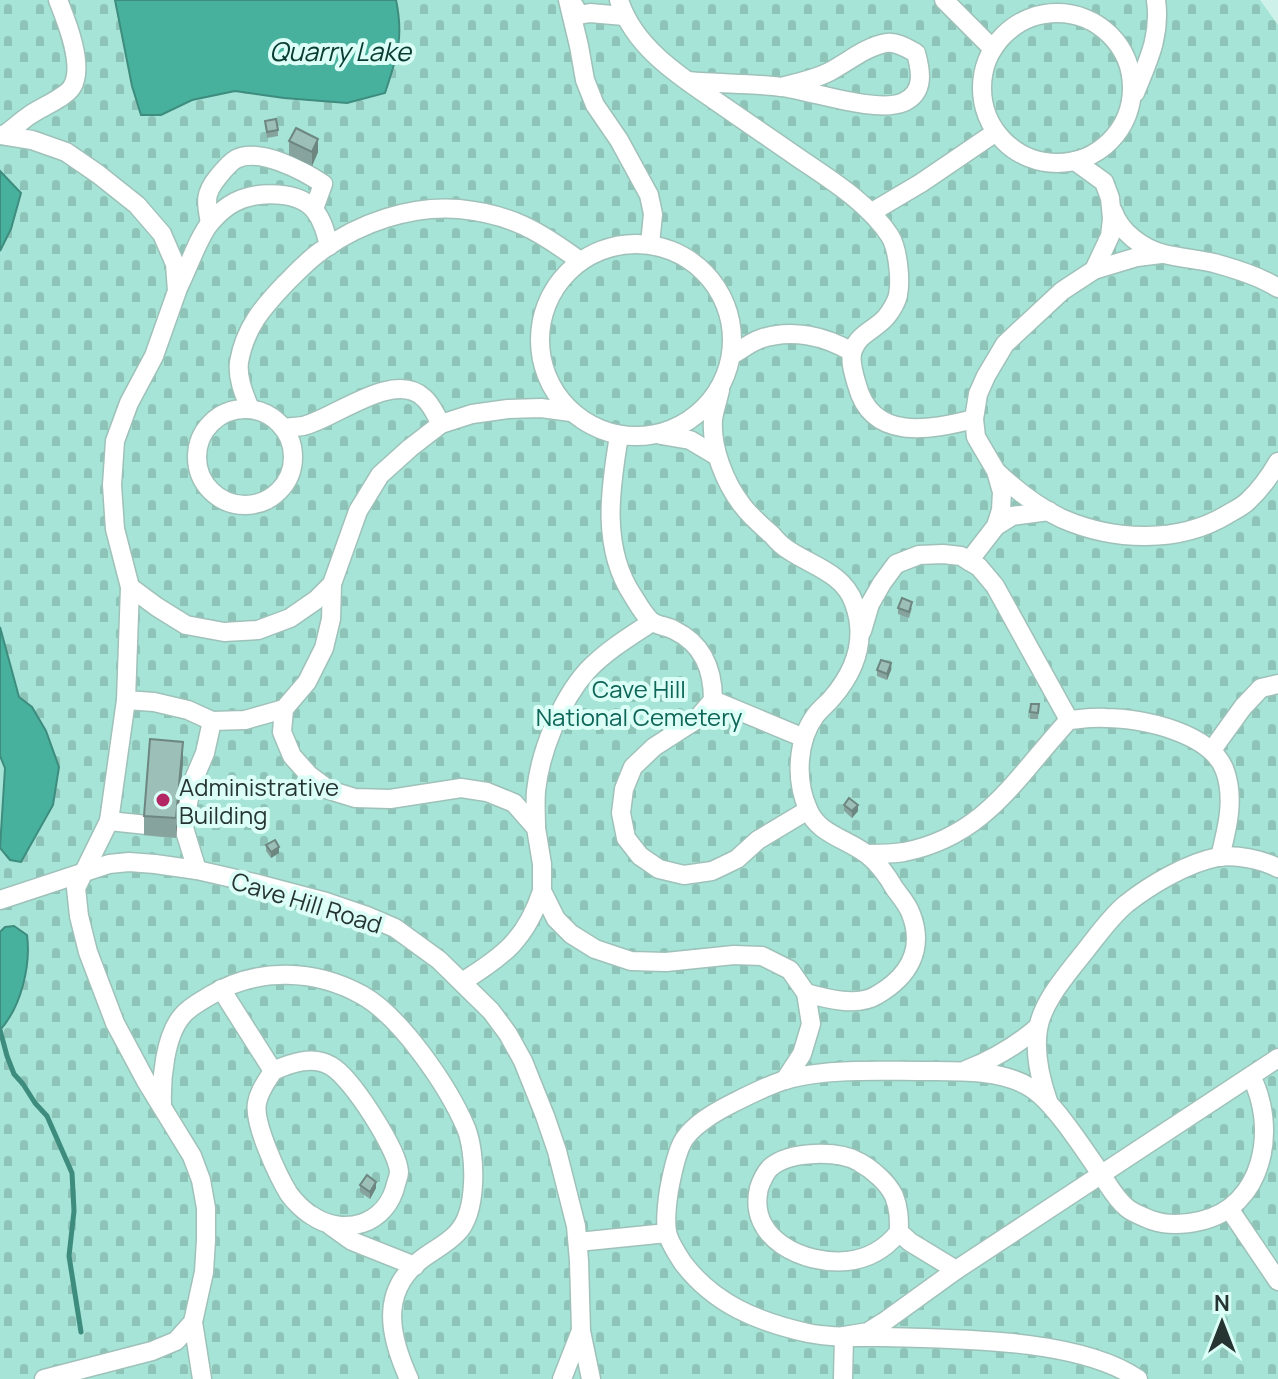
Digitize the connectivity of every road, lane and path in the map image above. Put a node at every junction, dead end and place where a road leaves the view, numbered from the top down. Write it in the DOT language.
graph roads {
  1 [pos="58,0"];
  2 [pos="944,0"];
  3 [pos="1156,0"];
  4 [pos="572,5"];
  5 [pos="621,8"];
  6 [pos="993,49"];
  7 [pos="686,81"];
  8 [pos="780,87"];
  9 [pos="1132,99"];
  10 [pos="996,132"];
  11 [pos="2,135"];
  12 [pos="1075,161"];
  13 [pos="1110,198"];
  14 [pos="314,209"];
  15 [pos="872,212"];
  16 [pos="210,223"];
  17 [pos="650,244"];
  18 [pos="329,246"];
  19 [pos="1161,254"];
  20 [pos="580,261"];
  21 [pos="1094,270"];
  22 [pos="1278,288"];
  23 [pos="177,291"];
  24 [pos="852,352"];
  25 [pos="732,355"];
  26 [pos="720,390"];
  27 [pos="250,409"];
  28 [pos="571,412"];
  29 [pos="974,419"];
  30 [pos="441,424"];
  31 [pos="284,428"];
  32 [pos="658,435"];
  33 [pos="619,436"];
  34 [pos="717,456"];
  35 [pos="1278,462"];
  36 [pos="996,471"];
  37 [pos="1049,511"];
  38 [pos="996,526"];
  39 [pos="969,561"];
  40 [pos="332,584"];
  41 [pos="130,587"];
  42 [pos="652,622"];
  43 [pos="861,633"];
  44 [pos="1278,684"];
  45 [pos="126,700"];
  46 [pos="713,700"];
  47 [pos="284,709"];
  48 [pos="1069,720"];
  49 [pos="212,721"];
  50 [pos="804,738"];
  51 [pos="1212,750"];
  52 [pos="808,810"];
  53 [pos="109,821"];
  54 [pos="184,828"];
  55 [pos="536,828"];
  56 [pos="867,854"];
  57 [pos="1220,857"];
  58 [pos="1278,868"];
  59 [pos="197,870"];
  60 [pos="82,873"];
  61 [pos="542,891"];
  62 [pos="0,900"];
  63 [pos="462,982"];
  64 [pos="221,989"];
  65 [pos="806,993"];
  66 [pos="1038,1027"];
  67 [pos="1278,1058"];
  68 [pos="273,1071"];
  69 [pos="963,1071"];
  70 [pos="1251,1076"];
  71 [pos="785,1080"];
  72 [pos="1049,1103"];
  73 [pos="162,1106"];
  74 [pos="1102,1176"];
  75 [pos="1230,1210"];
  76 [pos="331,1226"];
  77 [pos="899,1232"];
  78 [pos="667,1233"];
  79 [pos="578,1242"];
  80 [pos="415,1266"];
  81 [pos="956,1270"];
  82 [pos="1278,1281"];
  83 [pos="193,1322"];
  84 [pos="581,1331"];
  85 [pos="844,1336"];
  86 [pos="44,1379"];
  87 [pos="202,1379"];
  88 [pos="409,1379"];
  89 [pos="562,1379"];
  90 [pos="591,1379"];
  91 [pos="843,1379"];
  92 [pos="1138,1379"];
  1 -- 11 [label="street"];
  2 -- 6 [label="street"];
  3 -- 9 [label="street"];
  4 -- 5 [label="street"];
  4 -- 17 [label="street"];
  5 -- 7 [label="street"];
  6 -- 9 [label="street"];
  6 -- 10 [label="street"];
  7 -- 8 [label="street"];
  7 -- 15 [label="street"];
  8 -- 8 [label="street"];
  9 -- 12 [label="street"];
  10 -- 12 [label="street"];
  10 -- 15 [label="street"];
  11 -- 23 [label="street"];
  12 -- 13 [label="street"];
  13 -- 19 [label="street"];
  13 -- 21 [label="street"];
  14 -- 16 [label="street"];
  14 -- 16 [label="street"];
  14 -- 18 [label="street"];
  15 -- 24 [label="street"];
  16 -- 23 [label="street"];
  17 -- 20 [label="street"];
  17 -- 25 [label="street"];
  18 -- 20 [label="street"];
  18 -- 27 [label="street"];
  19 -- 21 [label="street"];
  19 -- 22 [label="street"];
  20 -- 28 [label="street"];
  21 -- 29 [label="street"];
  23 -- 41 [label="street"];
  24 -- 25 [label="street"];
  24 -- 29 [label="street"];
  25 -- 26 [label="street"];
  26 -- 32 [label="street"];
  26 -- 34 [label="street"];
  27 -- 31 [label="street"];
  27 -- 31 [label="street"];
  28 -- 30 [label="street"];
  28 -- 33 [label="street"];
  29 -- 36 [label="street"];
  30 -- 31 [label="street"];
  30 -- 40 [label="street"];
  32 -- 33 [label="street"];
  32 -- 34 [label="street"];
  33 -- 42 [label="street"];
  34 -- 43 [label="street"];
  35 -- 37 [label="street"];
  36 -- 37 [label="street"];
  36 -- 38 [label="street"];
  37 -- 38 [label="street"];
  38 -- 39 [label="street"];
  39 -- 43 [label="street"];
  39 -- 48 [label="street"];
  40 -- 41 [label="street"];
  40 -- 47 [label="street"];
  41 -- 45 [label="street"];
  42 -- 46 [label="street"];
  42 -- 55 [label="street"];
  43 -- 50 [label="street"];
  44 -- 51 [label="street"];
  45 -- 49 [label="street"];
  45 -- 53 [label="street"];
  46 -- 50 [label="street"];
  46 -- 52 [label="street"];
  47 -- 49 [label="street"];
  47 -- 55 [label="street"];
  48 -- 51 [label="street"];
  48 -- 56 [label="street"];
  49 -- 54 [label="street"];
  50 -- 52 [label="street"];
  51 -- 57 [label="street"];
  52 -- 56 [label="street"];
  53 -- 54 [label="street"];
  53 -- 60 [label="street"];
  54 -- 59 [label="street"];
  55 -- 61 [label="street"];
  56 -- 65 [label="street"];
  57 -- 58 [label="street"];
  57 -- 66 [label="street"];
  59 -- 60 [label="street, Cave Hill Road"];
  59 -- 63 [label="street, Cave Hill Road"];
  60 -- 62 [label="street, Cave Hill Road"];
  60 -- 73 [label="street"];
  61 -- 63 [label="street"];
  61 -- 65 [label="street"];
  63 -- 79 [label="street, Cave Hill Road"];
  64 -- 68 [label="street"];
  64 -- 73 [label="street"];
  64 -- 80 [label="street"];
  65 -- 71 [label="street"];
  66 -- 69 [label="street"];
  66 -- 72 [label="street"];
  67 -- 70 [label="street"];
  68 -- 76 [label="street"];
  68 -- 76 [label="street"];
  69 -- 71 [label="street"];
  69 -- 72 [label="street"];
  70 -- 74 [label="street"];
  70 -- 75 [label="street"];
  71 -- 78 [label="street"];
  72 -- 74 [label="street"];
  73 -- 83 [label="street"];
  74 -- 75 [label="street"];
  74 -- 81 [label="street"];
  75 -- 82 [label="street"];
  76 -- 80 [label="street"];
  77 -- 77 [label="street"];
  77 -- 81 [label="street"];
  78 -- 79 [label="street"];
  78 -- 85 [label="street"];
  79 -- 84 [label="street, Cave Hill Road"];
  80 -- 88 [label="street"];
  81 -- 85 [label="street"];
  83 -- 86 [label="street"];
  83 -- 87 [label="street"];
  84 -- 89 [label="street"];
  84 -- 90 [label="street, Cave Hill Road"];
  85 -- 91 [label="street"];
  85 -- 92 [label="street"];
}
